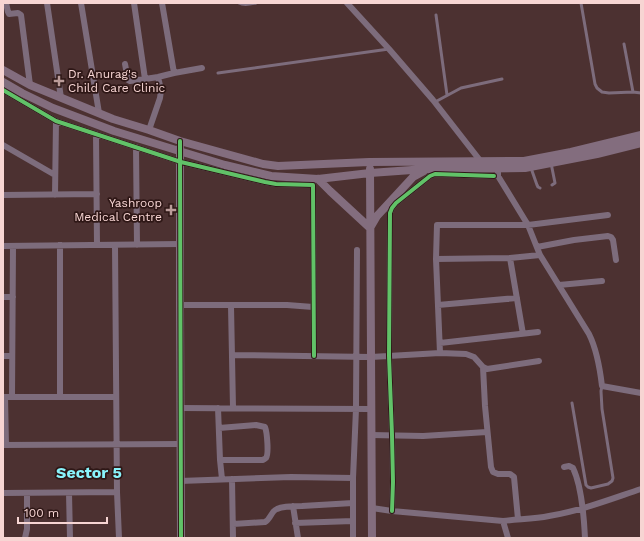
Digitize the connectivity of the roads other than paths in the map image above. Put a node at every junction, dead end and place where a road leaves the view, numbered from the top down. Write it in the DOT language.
graph roads {
  1 [pos="6,3"];
  2 [pos="47,3"];
  3 [pos="81,3"];
  4 [pos="134,3"];
  5 [pos="162,3"];
  6 [pos="239,3"];
  7 [pos="256,3"];
  8 [pos="347,3"];
  9 [pos="581,3"];
  10 [pos="436,15"];
  11 [pos="624,44"];
  12 [pos="389,49"];
  13 [pos="125,64"];
  14 [pos="202,68"];
  15 [pos="3,70"];
  16 [pos="174,73"];
  17 [pos="218,73"];
  18 [pos="158,77"];
  19 [pos="145,79"];
  20 [pos="502,79"];
  21 [pos="3,82"];
  22 [pos="30,85"];
  23 [pos="3,90"];
  24 [pos="633,92"];
  25 [pos="641,93"];
  26 [pos="447,95"];
  27 [pos="61,98"];
  28 [pos="435,102"];
  29 [pos="99,113"];
  30 [pos="56,121"];
  31 [pos="149,130"];
  32 [pos="96,134"];
  33 [pos="641,135"];
  34 [pos="180,141"];
  35 [pos="641,143"];
  36 [pos="3,145"];
  37 [pos="136,147"];
  38 [pos="181,152"];
  39 [pos="572,156"];
  40 [pos="480,160"];
  41 [pos="181,162"];
  42 [pos="369,162"];
  43 [pos="551,163"];
  44 [pos="498,164"];
  45 [pos="531,167"];
  46 [pos="486,168"];
  47 [pos="426,169"];
  48 [pos="370,173"];
  49 [pos="55,175"];
  50 [pos="494,176"];
  51 [pos="318,179"];
  52 [pos="552,185"];
  53 [pos="540,188"];
  54 [pos="55,194"];
  55 [pos="97,194"];
  56 [pos="3,195"];
  57 [pos="608,215"];
  58 [pos="528,225"];
  59 [pos="370,228"];
  60 [pos="180,244"];
  61 [pos="60,245"];
  62 [pos="97,245"];
  63 [pos="115,245"];
  64 [pos="137,245"];
  65 [pos="3,246"];
  66 [pos="13,246"];
  67 [pos="537,247"];
  68 [pos="357,250"];
  69 [pos="540,255"];
  70 [pos="510,258"];
  71 [pos="436,259"];
  72 [pos="616,260"];
  73 [pos="602,280"];
  74 [pos="559,285"];
  75 [pos="3,297"];
  76 [pos="12,297"];
  77 [pos="517,298"];
  78 [pos="180,305"];
  79 [pos="438,305"];
  80 [pos="231,306"];
  81 [pos="313,307"];
  82 [pos="538,332"];
  83 [pos="523,334"];
  84 [pos="440,343"];
  85 [pos="440,353"];
  86 [pos="232,355"];
  87 [pos="3,356"];
  88 [pos="12,356"];
  89 [pos="314,356"];
  90 [pos="356,356"];
  91 [pos="389,356"];
  92 [pos="371,357"];
  93 [pos="539,361"];
  94 [pos="483,368"];
  95 [pos="602,386"];
  96 [pos="641,393"];
  97 [pos="7,397"];
  98 [pos="60,397"];
  99 [pos="116,397"];
  100 [pos="572,403"];
  101 [pos="180,408"];
  102 [pos="218,408"];
  103 [pos="233,408"];
  104 [pos="356,408"];
  105 [pos="371,408"];
  106 [pos="219,428"];
  107 [pos="487,432"];
  108 [pos="371,435"];
  109 [pos="392,435"];
  110 [pos="180,444"];
  111 [pos="116,445"];
  112 [pos="4,446"];
  113 [pos="220,460"];
  114 [pos="564,467"];
  115 [pos="353,478"];
  116 [pos="222,479"];
  117 [pos="232,479"];
  118 [pos="180,481"];
  119 [pos="641,489"];
  120 [pos="117,492"];
  121 [pos="3,493"];
  122 [pos="27,493"];
  123 [pos="69,493"];
  124 [pos="353,503"];
  125 [pos="293,506"];
  126 [pos="372,508"];
  127 [pos="583,508"];
  128 [pos="392,511"];
  129 [pos="518,519"];
  130 [pos="353,521"];
  131 [pos="503,521"];
  132 [pos="295,523"];
  133 [pos="233,524"];
  134 [pos="25,538"];
  135 [pos="70,538"];
  136 [pos="119,538"];
  137 [pos="181,538"];
  138 [pos="233,538"];
  139 [pos="298,538"];
  140 [pos="353,538"];
  141 [pos="372,538"];
  142 [pos="508,538"];
  143 [pos="585,538"];
  1 -- 22 [label="street"];
  2 -- 27 [label="street"];
  3 -- 29 [label="street"];
  4 -- 19 [label="street"];
  5 -- 16 [label="street"];
  6 -- 7 [label="lane"];
  8 -- 12 [label="street"];
  9 -- 24 [label="lane"];
  10 -- 26 [label="lane"];
  11 -- 24 [label="lane"];
  12 -- 17 [label="lane"];
  12 -- 28 [label="street"];
  13 -- 19 [label="street"];
  14 -- 16 [label="street"];
  15 -- 22 [label="main road"];
  16 -- 18 [label="street"];
  18 -- 19 [label="street"];
  18 -- 31 [label="street"];
  20 -- 26 [label="lane"];
  21 -- 38 [label="main road"];
  22 -- 27 [label="main road"];
  23 -- 30 [label="street"];
  24 -- 25 [label="lane"];
  26 -- 28 [label="lane"];
  27 -- 29 [label="main road"];
  28 -- 40 [label="street"];
  29 -- 31 [label="main road"];
  30 -- 32 [label="street"];
  30 -- 49 [label="street"];
  31 -- 34 [label="main road"];
  32 -- 37 [label="street"];
  32 -- 55 [label="street"];
  33 -- 39 [label="main road"];
  34 -- 38 [label="main road"];
  34 -- 42 [label="main road"];
  35 -- 39 [label="main road"];
  36 -- 49 [label="street"];
  37 -- 41 [label="street"];
  37 -- 64 [label="street"];
  38 -- 41 [label="main road"];
  38 -- 51 [label="main road"];
  39 -- 43 [label="main road"];
  39 -- 44 [label="main road"];
  40 -- 42 [label="main road"];
  40 -- 44 [label="main road"];
  40 -- 46 [label="street"];
  41 -- 60 [label="main road"];
  41 -- 81 [label="street"];
  42 -- 48 [label="main road"];
  43 -- 45 [label="main road"];
  43 -- 52 [label="lane"];
  44 -- 45 [label="main road"];
  44 -- 46 [label="main road"];
  44 -- 58 [label="street"];
  45 -- 53 [label="lane"];
  46 -- 47 [label="main road"];
  47 -- 48 [label="main road"];
  47 -- 59 [label="main road"];
  48 -- 51 [label="main road"];
  48 -- 59 [label="main road"];
  49 -- 54 [label="street"];
  50 -- 91 [label="street"];
  51 -- 59 [label="main road"];
  54 -- 55 [label="street"];
  54 -- 56 [label="street"];
  55 -- 62 [label="street"];
  57 -- 58 [label="street"];
  58 -- 67 [label="street"];
  58 -- 71 [label="street"];
  59 -- 92 [label="main road"];
  60 -- 64 [label="street"];
  60 -- 78 [label="main road"];
  61 -- 62 [label="street"];
  61 -- 66 [label="street"];
  61 -- 98 [label="street"];
  62 -- 63 [label="street"];
  63 -- 64 [label="street"];
  63 -- 99 [label="street"];
  65 -- 66 [label="street"];
  66 -- 76 [label="street"];
  67 -- 69 [label="street"];
  67 -- 72 [label="street"];
  68 -- 90 [label="street"];
  69 -- 70 [label="street"];
  69 -- 74 [label="street"];
  70 -- 71 [label="street"];
  70 -- 77 [label="street"];
  71 -- 79 [label="street"];
  73 -- 74 [label="street"];
  74 -- 95 [label="street"];
  75 -- 76 [label="street"];
  76 -- 88 [label="street"];
  77 -- 79 [label="street"];
  77 -- 83 [label="street"];
  78 -- 80 [label="street"];
  78 -- 101 [label="main road"];
  79 -- 84 [label="street"];
  80 -- 81 [label="street"];
  80 -- 86 [label="street"];
  81 -- 89 [label="street"];
  82 -- 83 [label="street"];
  83 -- 84 [label="street"];
  84 -- 85 [label="street"];
  85 -- 91 [label="street"];
  85 -- 94 [label="street"];
  86 -- 89 [label="street"];
  86 -- 103 [label="street"];
  87 -- 88 [label="street"];
  88 -- 97 [label="street"];
  89 -- 90 [label="street"];
  90 -- 92 [label="street"];
  90 -- 104 [label="street"];
  91 -- 92 [label="street"];
  91 -- 109 [label="street"];
  92 -- 105 [label="main road"];
  93 -- 94 [label="street"];
  94 -- 107 [label="street"];
  95 -- 96 [label="street"];
  95 -- 100 [label="lane"];
  97 -- 98 [label="street"];
  97 -- 112 [label="street"];
  98 -- 99 [label="street"];
  99 -- 111 [label="street"];
  101 -- 102 [label="street"];
  101 -- 110 [label="main road"];
  102 -- 103 [label="street"];
  102 -- 106 [label="street"];
  103 -- 104 [label="street"];
  104 -- 105 [label="street"];
  104 -- 115 [label="street"];
  105 -- 108 [label="main road"];
  106 -- 113 [label="street"];
  106 -- 113 [label="street"];
  107 -- 109 [label="street"];
  107 -- 129 [label="street"];
  108 -- 109 [label="street"];
  108 -- 126 [label="main road"];
  109 -- 128 [label="street"];
  110 -- 111 [label="street"];
  110 -- 118 [label="main road"];
  111 -- 112 [label="street"];
  111 -- 120 [label="street"];
  113 -- 116 [label="street"];
  114 -- 127 [label="street"];
  115 -- 117 [label="street"];
  115 -- 124 [label="street"];
  116 -- 117 [label="street"];
  116 -- 118 [label="street"];
  117 -- 133 [label="street"];
  118 -- 137 [label="main road"];
  119 -- 127 [label="street"];
  120 -- 123 [label="street"];
  120 -- 136 [label="street"];
  121 -- 122 [label="street"];
  122 -- 123 [label="street"];
  122 -- 134 [label="street"];
  123 -- 135 [label="street"];
  124 -- 125 [label="street"];
  124 -- 130 [label="street"];
  125 -- 132 [label="street"];
  125 -- 133 [label="street"];
  126 -- 128 [label="street"];
  126 -- 141 [label="main road"];
  127 -- 129 [label="street"];
  127 -- 143 [label="street"];
  128 -- 131 [label="street"];
  129 -- 131 [label="street"];
  130 -- 132 [label="street"];
  130 -- 140 [label="street"];
  131 -- 142 [label="street"];
  132 -- 139 [label="street"];
  133 -- 138 [label="street"];
}
